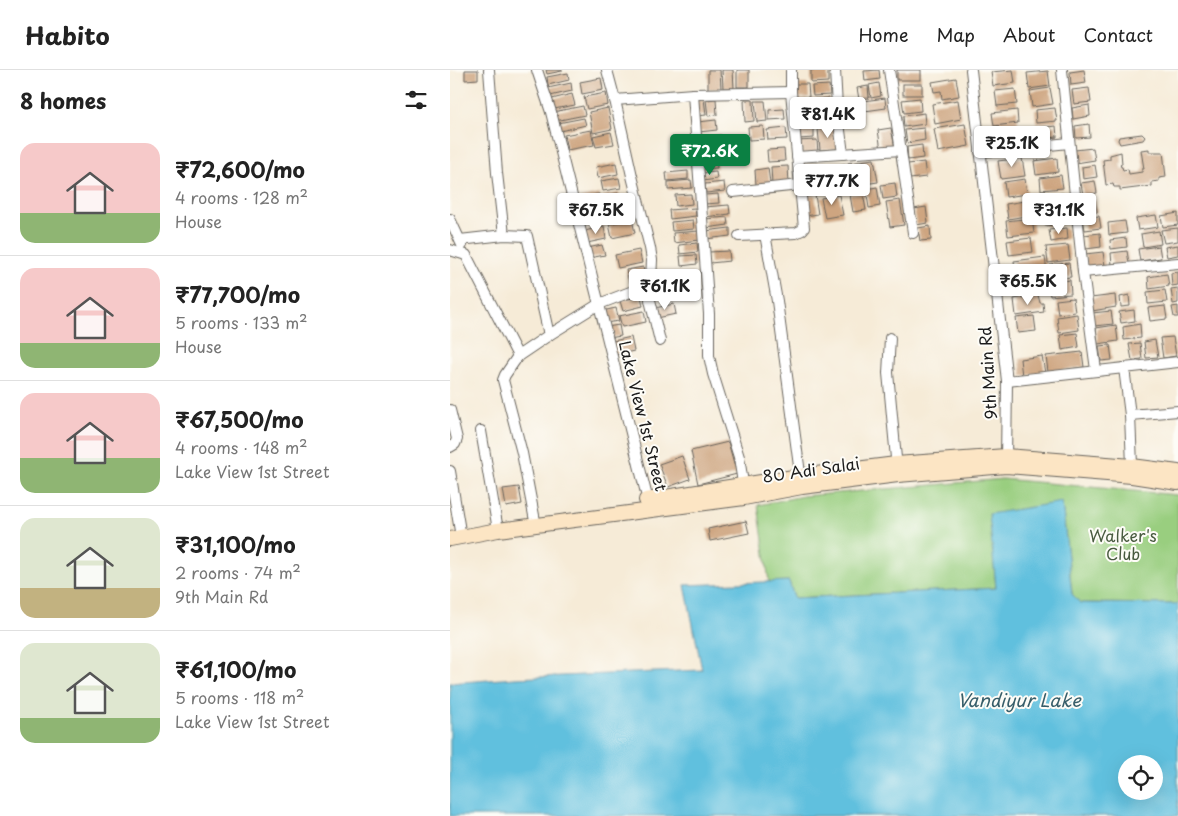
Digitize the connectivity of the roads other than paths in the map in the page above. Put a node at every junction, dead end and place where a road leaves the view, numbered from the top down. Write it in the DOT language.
graph roads {
  1 [pos="489,70"];
  2 [pos="537,70"];
  3 [pos="608,70"];
  4 [pos="791,70"];
  5 [pos="835,70"];
  6 [pos="889,70"];
  7 [pos="971,70"];
  8 [pos="1062,70"];
  9 [pos="792,92"];
  10 [pos="693,94"];
  11 [pos="616,100"];
  12 [pos="1068,143"];
  13 [pos="901,150"];
  14 [pos="980,152"];
  15 [pos="843,154"];
  16 [pos="797,158"];
  17 [pos="800,186"];
  18 [pos="733,192"];
  19 [pos="450,219"];
  20 [pos="913,233"];
  21 [pos="504,234"];
  22 [pos="764,234"];
  23 [pos="739,236"];
  24 [pos="460,240"];
  25 [pos="450,250"];
  26 [pos="466,255"];
  27 [pos="1178,263"];
  28 [pos="1083,272"];
  29 [pos="651,284"];
  30 [pos="599,304"];
  31 [pos="549,335"];
  32 [pos="890,338"];
  33 [pos="660,341"];
  34 [pos="518,356"];
  35 [pos="1178,362"];
  36 [pos="1124,368"];
  37 [pos="1096,370"];
  38 [pos="1007,381"];
  39 [pos="450,410"];
  40 [pos="1178,411"];
  41 [pos="1130,415"];
  42 [pos="481,431"];
  43 [pos="450,447"];
  44 [pos="1006,461"];
  45 [pos="1132,466"];
  46 [pos="897,470"];
  47 [pos="450,471"];
  48 [pos="1178,472"];
  49 [pos="801,481"];
  50 [pos="1178,483"];
  51 [pos="744,492"];
  52 [pos="649,504"];
  53 [pos="535,522"];
  54 [pos="497,526"];
  55 [pos="455,533"];
  1 -- 21 [label="street"];
  2 -- 30 [label="street, Lake View 1st Street"];
  3 -- 11 [label="street"];
  4 -- 9 [label="street"];
  5 -- 15 [label="street"];
  6 -- 13 [label="street"];
  7 -- 14 [label="street, 9th Main Rd"];
  8 -- 12 [label="street"];
  9 -- 10 [label="street"];
  9 -- 16 [label="street"];
  10 -- 11 [label="street"];
  10 -- 51 [label="street"];
  11 -- 29 [label="street"];
  12 -- 14 [label="street"];
  12 -- 28 [label="street"];
  13 -- 15 [label="street"];
  13 -- 20 [label="street"];
  14 -- 38 [label="street, 9th Main Rd"];
  15 -- 16 [label="street"];
  16 -- 17 [label="street"];
  17 -- 18 [label="street"];
  17 -- 22 [label="street"];
  19 -- 24 [label="street"];
  21 -- 24 [label="street"];
  21 -- 31 [label="street"];
  22 -- 23 [label="street"];
  22 -- 49 [label="street"];
  24 -- 26 [label="street"];
  25 -- 26 [label="street"];
  26 -- 34 [label="street"];
  27 -- 28 [label="street"];
  28 -- 37 [label="street"];
  29 -- 30 [label="street"];
  29 -- 33 [label="street"];
  30 -- 31 [label="street"];
  30 -- 52 [label="street, Lake View 1st Street"];
  31 -- 34 [label="street"];
  32 -- 46 [label="street"];
  34 -- 53 [label="street"];
  35 -- 36 [label="street"];
  36 -- 37 [label="street"];
  36 -- 41 [label="street"];
  37 -- 38 [label="street"];
  38 -- 44 [label="street, 9th Main Rd"];
  39 -- 43 [label="street"];
  40 -- 41 [label="street"];
  41 -- 45 [label="street"];
  42 -- 54 [label="street"];
  44 -- 45 [label="main road, 80 Adi Salai"];
  44 -- 46 [label="main road, 80 Adi Salai"];
  44 -- 50 [label="main road, 80 Adi Salai"];
  45 -- 48 [label="main road, 80 Adi Salai"];
  46 -- 49 [label="main road, 80 Adi Salai"];
  47 -- 55 [label="street"];
  49 -- 51 [label="main road, 80 Adi Salai"];
  51 -- 52 [label="main road, 80 Adi Salai"];
  52 -- 53 [label="main road, 80 Adi Salai"];
  53 -- 54 [label="main road, 80 Adi Salai"];
  54 -- 55 [label="main road, 80 Adi Salai"];
}
